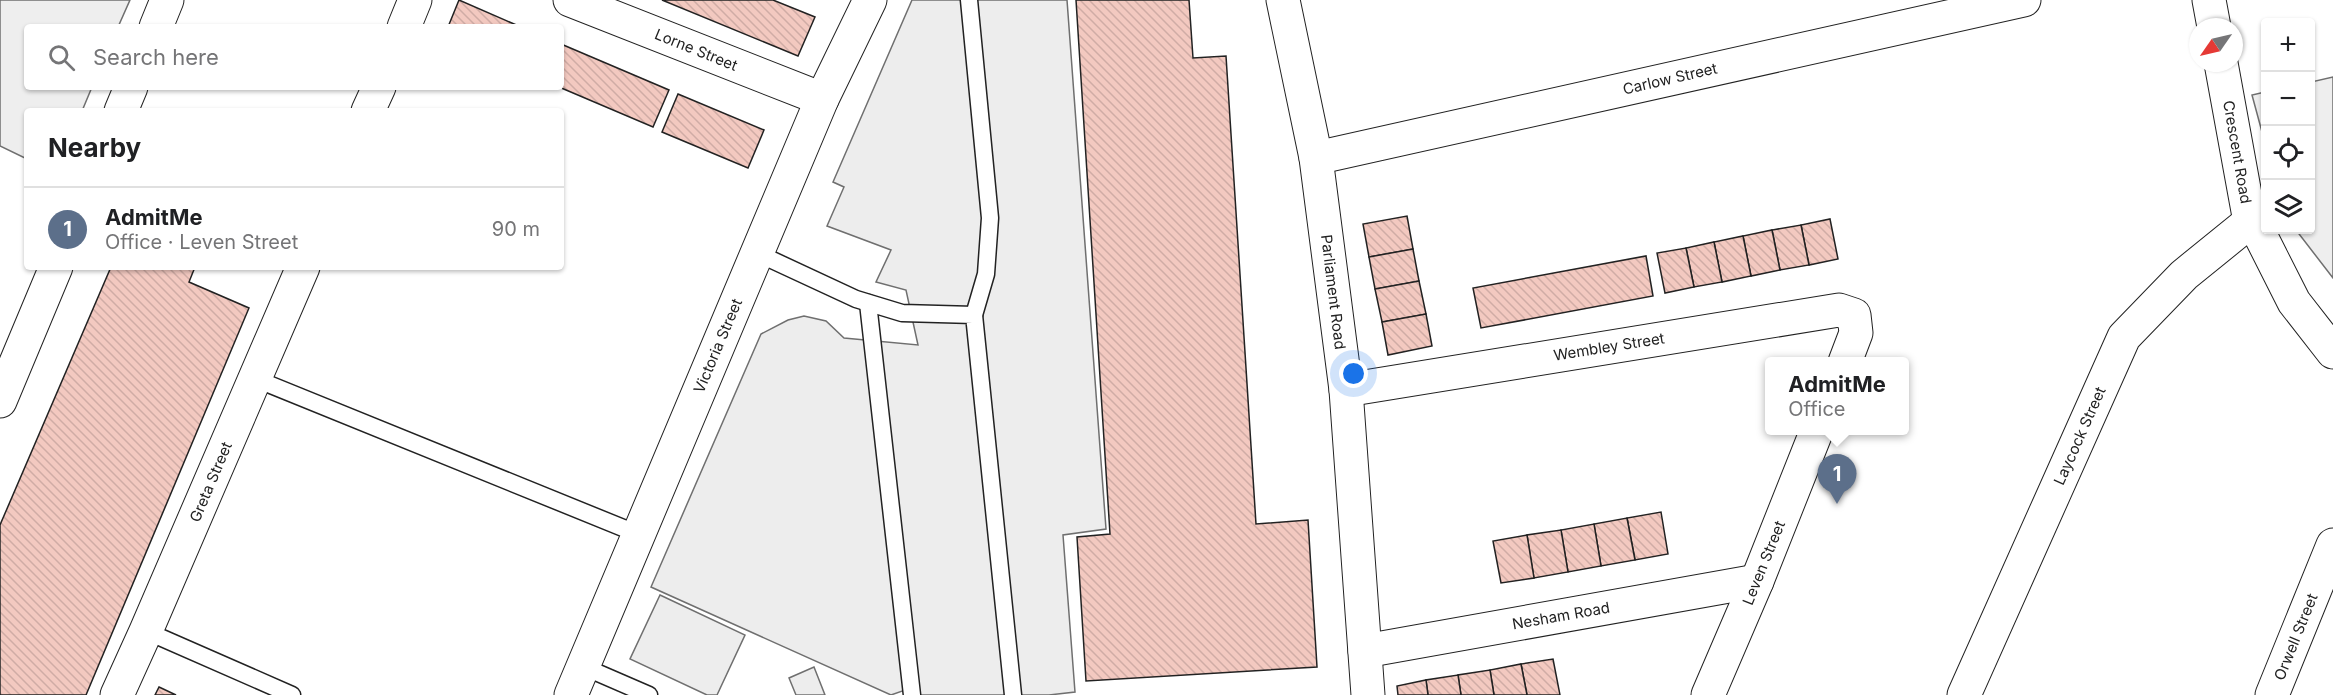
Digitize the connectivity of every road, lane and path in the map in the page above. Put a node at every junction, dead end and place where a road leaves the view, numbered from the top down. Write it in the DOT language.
graph roads {
  1 [pos="167,0"];
  2 [pos="415,0"];
  3 [pos="570,0"];
  4 [pos="870,0"];
  5 [pos="969,0"];
  6 [pos="1283,0"];
  7 [pos="2024,0"];
  8 [pos="2209,0"];
  9 [pos="2212,18"];
  10 [pos="157,24"];
  11 [pos="405,24"];
  12 [pos="2223,72"];
  13 [pos="130,90"];
  14 [pos="377,90"];
  15 [pos="822,99"];
  16 [pos="122,108"];
  17 [pos="369,108"];
  18 [pos="1316,158"];
  19 [pos="2253,219"];
  20 [pos="757,253"];
  21 [pos="55,270"];
  22 [pos="302,270"];
  23 [pos="868,303"];
  24 [pos="974,315"];
  25 [pos="1851,347"];
  26 [pos="2333,352"];
  27 [pos="256,379"];
  28 [pos="1346,390"];
  29 [pos="0,401"];
  30 [pos="1815,435"];
  31 [pos="638,534"];
  32 [pos="2333,545"];
  33 [pos="1757,581"];
  34 [pos="146,631"];
  35 [pos="1365,651"];
  36 [pos="577,680"];
  37 [pos="117,695"];
  38 [pos="292,695"];
  39 [pos="649,695"];
  40 [pos="912,695"];
  41 [pos="1013,695"];
  42 [pos="1368,695"];
  43 [pos="1708,695"];
  44 [pos="1964,695"];
  45 [pos="2272,695"];
  1 -- 10 [label="street"];
  2 -- 11 [label="street"];
  3 -- 15 [label="street, Lorne Street"];
  4 -- 15 [label="street, Victoria Street"];
  5 -- 24 [label="lane"];
  6 -- 18 [label="street, Parliament Road"];
  7 -- 18 [label="street, Carlow Street"];
  8 -- 9 [label="street"];
  12 -- 19 [label="street, Crescent Road"];
  13 -- 16 [label="street"];
  14 -- 17 [label="street"];
  15 -- 20 [label="street, Victoria Street"];
  18 -- 28 [label="street, Parliament Road"];
  19 -- 26 [label="street, Crescent Road"];
  19 -- 44 [label="street, Laycock Street"];
  20 -- 23 [label="lane"];
  20 -- 31 [label="street, Victoria Street"];
  21 -- 29 [label="street"];
  22 -- 27 [label="street, Greta Street"];
  23 -- 24 [label="lane"];
  23 -- 40 [label="lane"];
  24 -- 41 [label="lane"];
  25 -- 28 [label="street, Wembley Street"];
  27 -- 31 [label="lane"];
  27 -- 34 [label="street, Greta Street"];
  28 -- 35 [label="street, Parliament Road"];
  30 -- 33 [label="street, Leven Street"];
  31 -- 36 [label="street, Victoria Street"];
  32 -- 45 [label="street, Orwell Street"];
  33 -- 35 [label="street, Nesham Road"];
  33 -- 43 [label="street, Leven Street"];
  34 -- 37 [label="street, Greta Street"];
  34 -- 38 [label="lane"];
  35 -- 42 [label="street, Parliament Road"];
  36 -- 39 [label="lane"];
}
